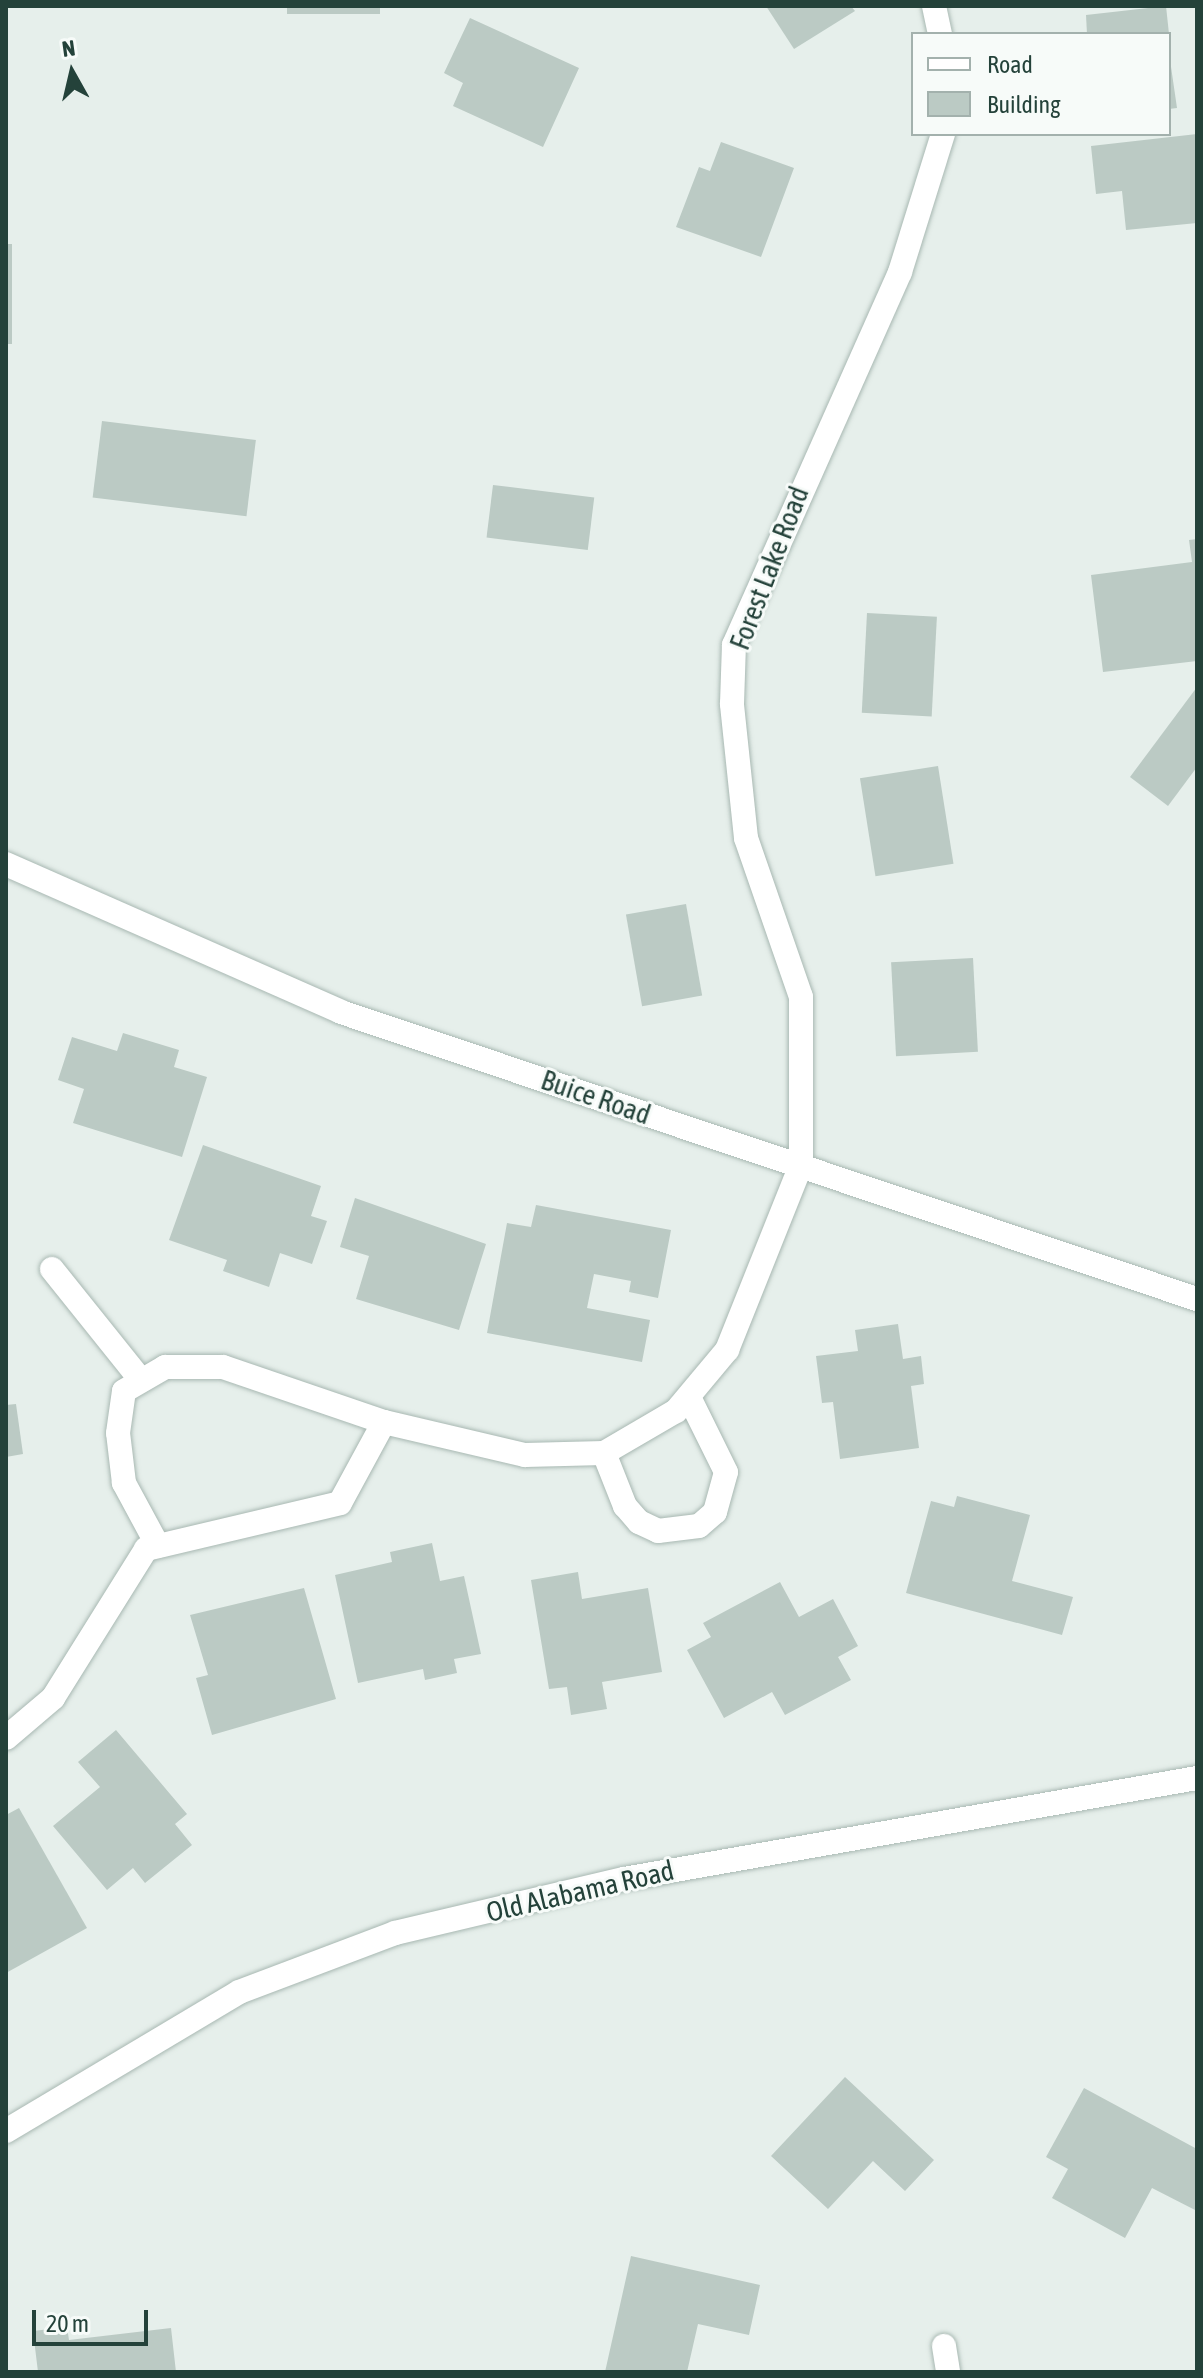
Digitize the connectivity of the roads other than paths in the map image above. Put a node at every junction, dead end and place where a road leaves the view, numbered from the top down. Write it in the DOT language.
graph roads {
  1 [pos="934,6"];
  2 [pos="940,32"];
  3 [pos="942,136"];
  4 [pos="6,864"];
  5 [pos="801,1165"];
  6 [pos="52,1269"];
  7 [pos="1197,1299"];
  8 [pos="141,1380"];
  9 [pos="690,1399"];
  10 [pos="384,1422"];
  11 [pos="604,1453"];
  12 [pos="158,1546"];
  13 [pos="6,1738"];
  14 [pos="1197,1778"];
  15 [pos="6,2131"];
  16 [pos="944,2346"];
  17 [pos="948,2372"];
  1 -- 2 [label="street"];
  3 -- 5 [label="street, Forest Lake Road"];
  4 -- 5 [label="street, Buice Road"];
  5 -- 7 [label="street, Buice Road"];
  5 -- 9 [label="street"];
  6 -- 8 [label="street"];
  8 -- 10 [label="street"];
  8 -- 12 [label="street"];
  9 -- 11 [label="street"];
  9 -- 11 [label="street"];
  10 -- 11 [label="street"];
  10 -- 12 [label="street"];
  12 -- 13 [label="street"];
  14 -- 15 [label="street, Old Alabama Road"];
  16 -- 17 [label="street"];
}
